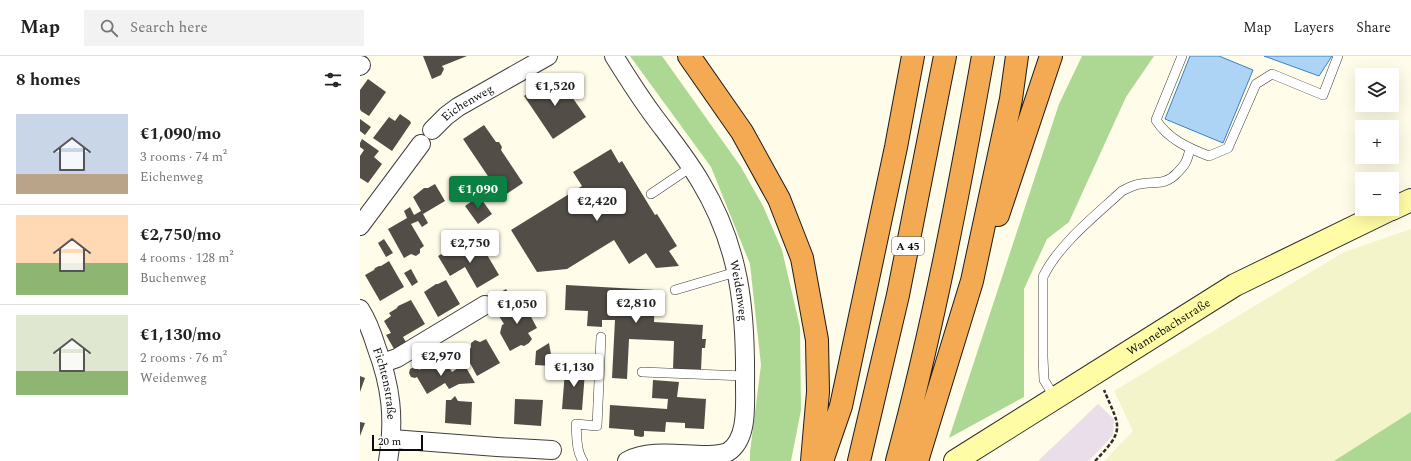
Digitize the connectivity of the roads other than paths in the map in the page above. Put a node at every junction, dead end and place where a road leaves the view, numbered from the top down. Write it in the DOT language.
graph roads {
  1 [pos="548,56"];
  2 [pos="614,56"];
  3 [pos="689,56"];
  4 [pos="913,56"];
  5 [pos="945,56"];
  6 [pos="983,56"];
  7 [pos="1017,56"];
  8 [pos="1051,56"];
  9 [pos="1182,56"];
  10 [pos="1338,56"];
  11 [pos="1190,149"];
  12 [pos="691,167"];
  13 [pos="651,194"];
  14 [pos="1411,200"];
  15 [pos="1399,206"];
  16 [pos="1377,216"];
  17 [pos="360,226"];
  18 [pos="736,272"];
  19 [pos="972,281"];
  20 [pos="675,290"];
  21 [pos="485,306"];
  22 [pos="360,309"];
  23 [pos="600,338"];
  24 [pos="382,363"];
  25 [pos="642,372"];
  26 [pos="745,376"];
  27 [pos="1055,398"];
  28 [pos="392,439"];
  29 [pos="552,450"];
  30 [pos="899,452"];
  31 [pos="388,461"];
  32 [pos="583,461"];
  33 [pos="627,461"];
  34 [pos="812,461"];
  35 [pos="822,461"];
  36 [pos="859,461"];
  37 [pos="918,461"];
  38 [pos="955,461"];
  1 -- 17 [label="street, Eichenweg"];
  2 -- 12 [label="street, Weidenweg"];
  3 -- 34 [label="highway"];
  4 -- 35 [label="highway"];
  5 -- 36 [label="highway, A 45"];
  6 -- 30 [label="highway"];
  7 -- 19 [label="highway"];
  8 -- 19 [label="highway"];
  9 -- 11 [label="lane"];
  10 -- 11 [label="lane"];
  11 -- 27 [label="lane"];
  12 -- 13 [label="lane"];
  12 -- 18 [label="street, Weidenweg"];
  14 -- 15 [label="main road, Wannebachstraße"];
  16 -- 27 [label="main road, Wannebachstraße"];
  18 -- 20 [label="lane"];
  18 -- 26 [label="street, Weidenweg"];
  19 -- 37 [label="highway"];
  21 -- 24 [label="street"];
  22 -- 24 [label="street, Fichtenstraße"];
  23 -- 32 [label="lane"];
  24 -- 28 [label="street, Fichtenstraße"];
  25 -- 26 [label="lane"];
  26 -- 33 [label="street, Weidenweg"];
  27 -- 38 [label="main road, Wannebachstraße"];
  28 -- 29 [label="street"];
  28 -- 31 [label="street, Fichtenstraße"];
}
